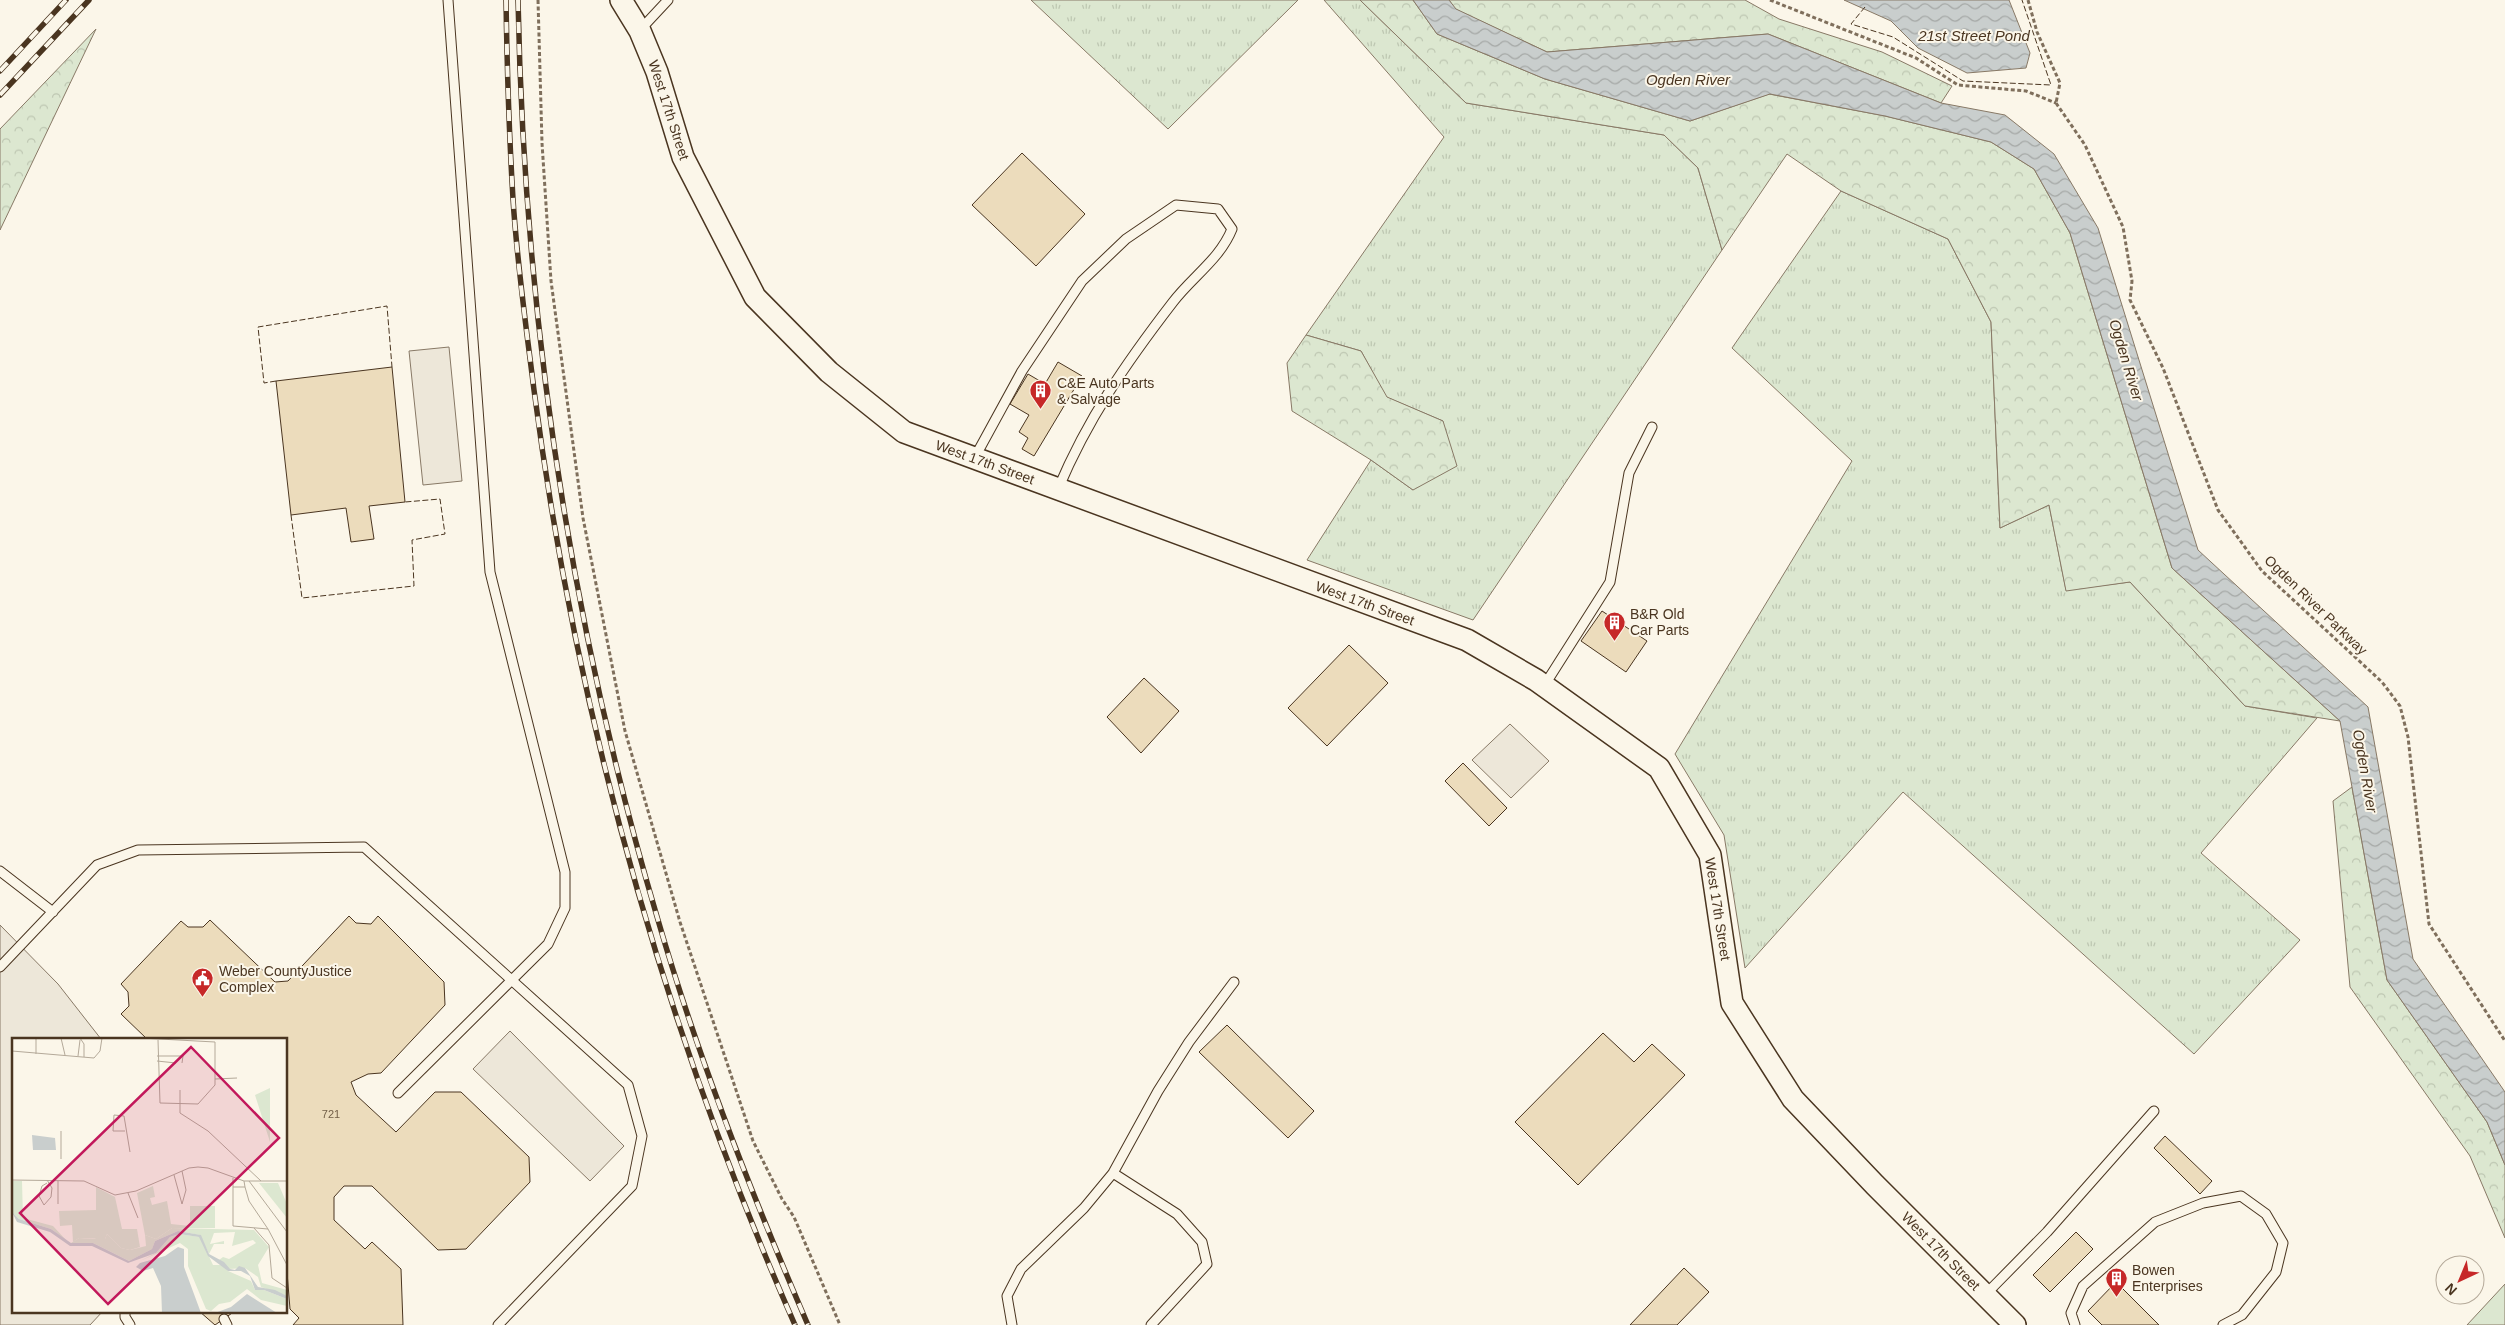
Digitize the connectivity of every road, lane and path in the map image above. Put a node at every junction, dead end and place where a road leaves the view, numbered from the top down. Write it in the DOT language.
graph roads {
  1 [pos="448,0"];
  2 [pos="538,0"];
  3 [pos="621,0"];
  4 [pos="668,0"];
  5 [pos="1770,0"];
  6 [pos="2028,0"];
  7 [pos="640,30"];
  8 [pos="2056,103"];
  9 [pos="1652,427"];
  10 [pos="975,458"];
  11 [pos="1058,489"];
  12 [pos="1544,686"];
  13 [pos="0,871"];
  14 [pos="52,912"];
  15 [pos="0,967"];
  16 [pos="512,979"];
  17 [pos="1234,982"];
  18 [pos="2505,1041"];
  19 [pos="398,1093"];
  20 [pos="2154,1111"];
  21 [pos="1113,1173"];
  22 [pos="1985,1295"];
  23 [pos="125,1312"];
  24 [pos="130,1325"];
  25 [pos="498,1325"];
  26 [pos="840,1325"];
  27 [pos="1012,1325"];
  28 [pos="1151,1325"];
  29 [pos="2015,1325"];
  30 [pos="2075,1325"];
  31 [pos="2223,1325"];
  1 -- 16 [label="lane"];
  2 -- 26 [label="path"];
  3 -- 7 [label="street, West 17th Street"];
  4 -- 7 [label="lane"];
  5 -- 8 [label="path"];
  6 -- 8 [label="path"];
  7 -- 10 [label="street, West 17th Street"];
  8 -- 18 [label="path, Ogden River Parkway"];
  9 -- 12 [label="lane"];
  10 -- 11 [label="street, West 17th Street"];
  10 -- 11 [label="lane"];
  11 -- 12 [label="street, West 17th Street"];
  12 -- 22 [label="street, West 17th Street"];
  13 -- 14 [label="lane"];
  14 -- 15 [label="lane"];
  14 -- 16 [label="lane"];
  16 -- 19 [label="lane"];
  16 -- 25 [label="lane"];
  17 -- 21 [label="lane"];
  20 -- 22 [label="lane"];
  21 -- 27 [label="lane"];
  21 -- 28 [label="lane"];
  22 -- 29 [label="street, West 17th Street"];
  23 -- 24 [label="lane"];
  30 -- 31 [label="lane"];
}
